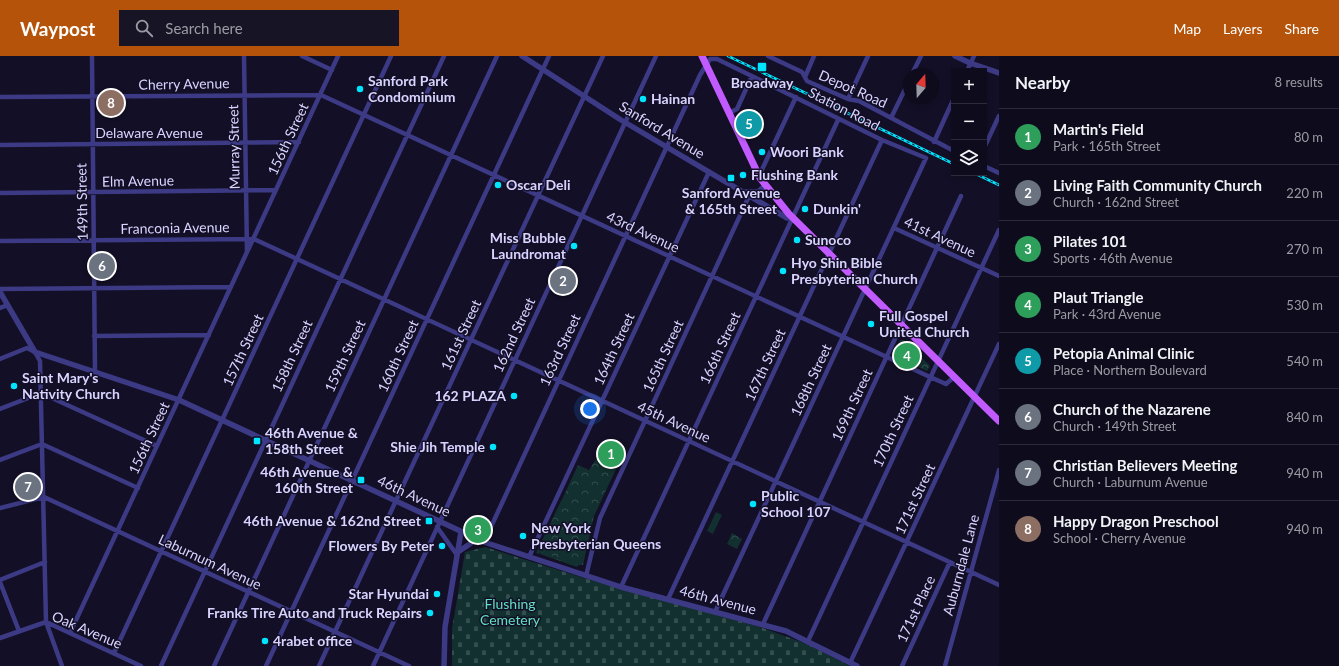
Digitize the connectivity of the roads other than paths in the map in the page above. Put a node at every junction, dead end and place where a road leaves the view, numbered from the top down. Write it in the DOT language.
graph roads {
  1 [pos="92,56"];
  2 [pos="244,56"];
  3 [pos="302,56"];
  4 [pos="338,56"];
  5 [pos="391,56"];
  6 [pos="444,56"];
  7 [pos="497,56"];
  8 [pos="522,56"];
  9 [pos="550,56"];
  10 [pos="603,56"];
  11 [pos="656,56"];
  12 [pos="702,56"];
  13 [pos="768,56"];
  14 [pos="814,56"];
  15 [pos="868,56"];
  16 [pos="921,56"];
  17 [pos="955,56"];
  18 [pos="974,56"];
  19 [pos="708,62"];
  20 [pos="970,63"];
  21 [pos="915,68"];
  22 [pos="968,68"];
  23 [pos="332,70"];
  24 [pos="543,70"];
  25 [pos="999,73"];
  26 [pos="752,76"];
  27 [pos="805,77"];
  28 [pos="903,93"];
  29 [pos="321,94"];
  30 [pos="245,95"];
  31 [pos="92,96"];
  32 [pos="584,96"];
  33 [pos="0,97"];
  34 [pos="796,97"];
  35 [pos="848,99"];
  36 [pos="951,104"];
  37 [pos="729,113"];
  38 [pos="364,115"];
  39 [pos="999,116"];
  40 [pos="891,118"];
  41 [pos="838,120"];
  42 [pos="625,122"];
  43 [pos="407,135"];
  44 [pos="882,140"];
  45 [pos="298,142"];
  46 [pos="934,142"];
  47 [pos="987,142"];
  48 [pos="245,143"];
  49 [pos="92,144"];
  50 [pos="0,145"];
  51 [pos="666,147"];
  52 [pos="951,150"];
  53 [pos="451,155"];
  54 [pos="926,158"];
  55 [pos="987,168"];
  56 [pos="709,172"];
  57 [pos="999,174"];
  58 [pos="494,176"];
  59 [pos="760,177"];
  60 [pos="766,185"];
  61 [pos="276,190"];
  62 [pos="246,191"];
  63 [pos="93,192"];
  64 [pos="0,193"];
  65 [pos="750,194"];
  66 [pos="538,196"];
  67 [pos="961,196"];
  68 [pos="582,216"];
  69 [pos="793,218"];
  70 [pos="894,228"];
  71 [pos="999,230"];
  72 [pos="625,236"];
  73 [pos="254,238"];
  74 [pos="247,239"];
  75 [pos="93,240"];
  76 [pos="0,242"];
  77 [pos="937,248"];
  78 [pos="247,252"];
  79 [pos="829,253"];
  80 [pos="669,257"];
  81 [pos="297,259"];
  82 [pos="981,268"];
  83 [pos="999,276"];
  84 [pos="712,277"];
  85 [pos="340,279"];
  86 [pos="231,287"];
  87 [pos="94,288"];
  88 [pos="0,290"];
  89 [pos="865,290"];
  90 [pos="756,297"];
  91 [pos="384,299"];
  92 [pos="8,305"];
  93 [pos="0,308"];
  94 [pos="799,317"];
  95 [pos="427,320"];
  96 [pos="901,325"];
  97 [pos="209,335"];
  98 [pos="94,336"];
  99 [pos="843,337"];
  100 [pos="471,340"];
  101 [pos="999,344"];
  102 [pos="36,352"];
  103 [pos="886,358"];
  104 [pos="0,359"];
  105 [pos="514,360"];
  106 [pos="938,361"];
  107 [pos="95,371"];
  108 [pos="930,377"];
  109 [pos="954,377"];
  110 [pos="558,380"];
  111 [pos="41,393"];
  112 [pos="974,398"];
  113 [pos="179,400"];
  114 [pos="602,401"];
  115 [pos="0,410"];
  116 [pos="222,421"];
  117 [pos="645,421"];
  118 [pos="999,421"];
  119 [pos="265,441"];
  120 [pos="689,441"];
  121 [pos="42,444"];
  122 [pos="157,446"];
  123 [pos="0,460"];
  124 [pos="309,461"];
  125 [pos="732,461"];
  126 [pos="999,470"];
  127 [pos="352,481"];
  128 [pos="776,482"];
  129 [pos="138,488"];
  130 [pos="44,497"];
  131 [pos="396,502"];
  132 [pos="820,502"];
  133 [pos="0,508"];
  134 [pos="863,522"];
  135 [pos="438,524"];
  136 [pos="118,531"];
  137 [pos="462,532"];
  138 [pos="477,539"];
  139 [pos="484,542"];
  140 [pos="907,542"];
  141 [pos="161,551"];
  142 [pos="458,553"];
  143 [pos="529,557"];
  144 [pos="45,562"];
  145 [pos="950,562"];
  146 [pos="205,571"];
  147 [pos="971,572"];
  148 [pos="586,576"];
  149 [pos="0,581"];
  150 [pos="999,585"];
  151 [pos="621,587"];
  152 [pos="248,592"];
  153 [pos="668,599"];
  154 [pos="292,612"];
  155 [pos="715,612"];
  156 [pos="46,622"];
  157 [pos="763,624"];
  158 [pos="19,631"];
  159 [pos="335,632"];
  160 [pos="70,633"];
  161 [pos="0,638"];
  162 [pos="808,641"];
  163 [pos="379,652"];
  164 [pos="114,653"];
  165 [pos="850,663"];
  166 [pos="62,666"];
  167 [pos="141,666"];
  168 [pos="161,666"];
  169 [pos="214,666"];
  170 [pos="266,666"];
  171 [pos="320,666"];
  172 [pos="373,666"];
  173 [pos="409,666"];
  174 [pos="444,666"];
  175 [pos="857,666"];
  176 [pos="902,666"];
  177 [pos="945,666"];
  1 -- 31 [label="street, 149th Street"];
  2 -- 30 [label="street, Murray Street"];
  3 -- 23 [label="street"];
  4 -- 23 [label="street, 156th Street"];
  5 -- 38 [label="street, 157th Street"];
  6 -- 43 [label="street, 158th Street"];
  7 -- 53 [label="street, 159th Street"];
  8 -- 24 [label="street, Sanford Avenue"];
  9 -- 24 [label="street, 160th Street"];
  10 -- 32 [label="street, 161st Street"];
  11 -- 42 [label="street, 162nd Street"];
  12 -- 19 [label="main road"];
  13 -- 27 [label="street, Depot Road"];
  14 -- 27 [label="street"];
  15 -- 35 [label="street"];
  16 -- 21 [label="street"];
  17 -- 20 [label="street"];
  18 -- 20 [label="street"];
  19 -- 26 [label="street, Station Road"];
  19 -- 37 [label="main road"];
  19 -- 51 [label="street, 163rd Street"];
  20 -- 22 [label="street"];
  20 -- 25 [label="street"];
  23 -- 29 [label="street, 156th Street"];
  24 -- 32 [label="street, Sanford Avenue"];
  24 -- 58 [label="street, 160th Street"];
  26 -- 34 [label="street, Station Road"];
  26 -- 37 [label="street"];
  27 -- 35 [label="street, Depot Road"];
  28 -- 40 [label="street"];
  29 -- 30 [label="street, Cherry Avenue"];
  29 -- 38 [label="street, 43rd Avenue"];
  29 -- 45 [label="street, 156th Street"];
  30 -- 31 [label="street, Cherry Avenue"];
  30 -- 48 [label="street, Murray Street"];
  31 -- 33 [label="street, Cherry Avenue"];
  31 -- 49 [label="street, 149th Street"];
  32 -- 42 [label="street, Sanford Avenue"];
  32 -- 66 [label="street, 161st Street"];
  34 -- 41 [label="street, Station Road"];
  34 -- 59 [label="street"];
  35 -- 40 [label="street, Depot Road"];
  36 -- 46 [label="street"];
  37 -- 59 [label="main road"];
  38 -- 43 [label="street, 43rd Avenue"];
  38 -- 81 [label="street, 157th Street"];
  39 -- 47 [label="street"];
  40 -- 46 [label="street, Depot Road"];
  41 -- 44 [label="street, Station Road"];
  41 -- 69 [label="street, 166th Street"];
  42 -- 51 [label="street, Sanford Avenue"];
  42 -- 68 [label="street, 162nd Street"];
  43 -- 53 [label="street, 43rd Avenue"];
  43 -- 85 [label="street, 158th Street"];
  44 -- 54 [label="street, Station Road"];
  44 -- 79 [label="street, 167th Street"];
  45 -- 48 [label="street, Delaware Avenue"];
  45 -- 61 [label="street, 156th Street"];
  46 -- 52 [label="street, Depot Road"];
  48 -- 49 [label="street, Delaware Avenue"];
  48 -- 62 [label="street, Murray Street"];
  49 -- 50 [label="street, Delaware Avenue"];
  49 -- 63 [label="street, 149th Street"];
  51 -- 56 [label="street, Sanford Avenue"];
  51 -- 72 [label="street, 163rd Street"];
  53 -- 58 [label="street, 43rd Avenue"];
  53 -- 91 [label="street, 159th Street"];
  54 -- 70 [label="street, 168th Street"];
  55 -- 57 [label="street"];
  56 -- 65 [label="street, Sanford Avenue"];
  56 -- 80 [label="street, 164th Street"];
  58 -- 66 [label="street, 43rd Avenue"];
  58 -- 95 [label="street, 160th Street"];
  59 -- 60 [label="main road"];
  60 -- 65 [label="street"];
  60 -- 69 [label="main road"];
  61 -- 62 [label="street, Elm Avenue"];
  61 -- 73 [label="street, 156th Street"];
  62 -- 63 [label="street, Elm Avenue"];
  62 -- 74 [label="street, Murray Street"];
  63 -- 64 [label="street, Elm Avenue"];
  63 -- 75 [label="street, 149th Street"];
  65 -- 69 [label="street, Sanford Avenue"];
  65 -- 84 [label="street, 165th Street"];
  66 -- 68 [label="street, 43rd Avenue"];
  66 -- 100 [label="street, 161st Street"];
  67 -- 77 [label="street, 169th Street"];
  68 -- 72 [label="street, 43rd Avenue"];
  68 -- 105 [label="street, 162nd Street"];
  69 -- 79 [label="main road"];
  69 -- 90 [label="street, 166th Street"];
  70 -- 77 [label="street, 41st Avenue"];
  70 -- 89 [label="street, 168th Street"];
  71 -- 82 [label="street, 170th Street"];
  72 -- 80 [label="street, 43rd Avenue"];
  72 -- 110 [label="street, 163rd Street"];
  73 -- 74 [label="street, Franconia Avenue"];
  73 -- 78 [label="street, 156th Street"];
  73 -- 81 [label="street"];
  74 -- 75 [label="street, Franconia Avenue"];
  74 -- 78 [label="street, 156th Street"];
  75 -- 76 [label="street, Franconia Avenue"];
  75 -- 87 [label="street, 149th Street"];
  77 -- 82 [label="street, 41st Avenue"];
  77 -- 96 [label="street, 169th Street"];
  78 -- 86 [label="street, 156th Street"];
  79 -- 89 [label="main road"];
  79 -- 94 [label="street, 167th Street"];
  80 -- 84 [label="street, 43rd Avenue"];
  80 -- 114 [label="street, 164th Street"];
  81 -- 85 [label="street"];
  81 -- 116 [label="street, 157th Street"];
  82 -- 83 [label="street, 41st Avenue"];
  82 -- 106 [label="street, 170th Street"];
  84 -- 90 [label="street, 43rd Avenue"];
  84 -- 117 [label="street, 165th Street"];
  85 -- 91 [label="street, 45th Avenue"];
  85 -- 119 [label="street, 158th Street"];
  86 -- 87 [label="street"];
  86 -- 97 [label="street, 156th Street"];
  87 -- 88 [label="street"];
  87 -- 98 [label="street, 149th Street"];
  88 -- 92 [label="street"];
  89 -- 96 [label="main road"];
  89 -- 99 [label="street, 168th Street"];
  90 -- 94 [label="street, 43rd Avenue"];
  90 -- 120 [label="street, 166th Street"];
  91 -- 95 [label="street, 45th Avenue"];
  91 -- 124 [label="street, 159th Street"];
  92 -- 93 [label="street"];
  92 -- 102 [label="street"];
  94 -- 99 [label="street, 43rd Avenue"];
  94 -- 125 [label="street, 167th Street"];
  95 -- 100 [label="street, 45th Avenue"];
  95 -- 127 [label="street, 160th Street"];
  96 -- 103 [label="street, 169th Street"];
  96 -- 106 [label="main road"];
  97 -- 98 [label="street"];
  97 -- 113 [label="street, 156th Street"];
  98 -- 107 [label="street, 149th Street"];
  99 -- 103 [label="street, 43rd Avenue"];
  99 -- 128 [label="street, 168th Street"];
  100 -- 105 [label="street, 45th Avenue"];
  100 -- 131 [label="street, 161st Street"];
  101 -- 112 [label="street, 171st Street"];
  102 -- 104 [label="street"];
  102 -- 107 [label="street, 46th Avenue"];
  102 -- 111 [label="street"];
  103 -- 108 [label="street, 43rd Avenue"];
  103 -- 132 [label="street, 169th Street"];
  105 -- 110 [label="street, 45th Avenue"];
  105 -- 135 [label="street, 162nd Street"];
  106 -- 108 [label="street, 170th Street"];
  106 -- 109 [label="main road"];
  107 -- 113 [label="street, 46th Avenue"];
  108 -- 109 [label="street, 43rd Avenue"];
  108 -- 134 [label="street, 170th Street"];
  109 -- 112 [label="main road"];
  110 -- 114 [label="street, 45th Avenue"];
  110 -- 139 [label="street, 163rd Street"];
  111 -- 115 [label="street"];
  111 -- 121 [label="street"];
  111 -- 122 [label="street"];
  112 -- 118 [label="main road"];
  112 -- 140 [label="street, 171st Street"];
  113 -- 116 [label="street, 46th Avenue"];
  113 -- 122 [label="street, 156th Street"];
  114 -- 117 [label="street, 45th Avenue"];
  114 -- 143 [label="street, 164th Street"];
  116 -- 119 [label="street, 46th Avenue"];
  116 -- 141 [label="street, 157th Street"];
  117 -- 120 [label="street, 45th Avenue"];
  117 -- 148 [label="street, 165th Street"];
  119 -- 124 [label="street, 46th Avenue"];
  119 -- 146 [label="street, 158th Street"];
  120 -- 125 [label="street, 45th Avenue"];
  120 -- 151 [label="street, 166th Street"];
  121 -- 123 [label="street"];
  121 -- 129 [label="street"];
  121 -- 130 [label="street"];
  122 -- 129 [label="street, 156th Street"];
  124 -- 127 [label="street, 46th Avenue"];
  124 -- 152 [label="street, 159th Street"];
  125 -- 128 [label="street, 45th Avenue"];
  125 -- 153 [label="street, 167th Street"];
  126 -- 147 [label="street, Auburndale Lane"];
  127 -- 131 [label="street, 46th Avenue"];
  127 -- 154 [label="street, 160th Street"];
  128 -- 132 [label="street, 45th Avenue"];
  128 -- 155 [label="street, 168th Street"];
  129 -- 136 [label="street, 156th Street"];
  130 -- 133 [label="street"];
  130 -- 136 [label="street, Laburnum Avenue"];
  130 -- 144 [label="street"];
  131 -- 135 [label="street, 46th Avenue"];
  131 -- 159 [label="street, 161st Street"];
  132 -- 134 [label="street, 45th Avenue"];
  132 -- 157 [label="street, 169th Street"];
  134 -- 140 [label="street, 45th Avenue"];
  134 -- 162 [label="street, 170th Street"];
  135 -- 137 [label="street, 46th Avenue"];
  135 -- 142 [label="street"];
  135 -- 163 [label="street, 162nd Street"];
  136 -- 141 [label="street, Laburnum Avenue"];
  136 -- 160 [label="street, 156th Street"];
  137 -- 138 [label="street, 46th Avenue"];
  137 -- 142 [label="street"];
  138 -- 139 [label="street, 46th Avenue"];
  138 -- 142 [label="street"];
  139 -- 143 [label="street, 46th Avenue"];
  140 -- 145 [label="street, 45th Avenue"];
  140 -- 165 [label="street, 171st Street"];
  141 -- 146 [label="street, Laburnum Avenue"];
  141 -- 164 [label="street, 157th Street"];
  142 -- 174 [label="street"];
  143 -- 148 [label="street, 46th Avenue"];
  144 -- 149 [label="street"];
  144 -- 156 [label="street"];
  145 -- 147 [label="street, 45th Avenue"];
  145 -- 176 [label="street, 171st Place"];
  146 -- 152 [label="street, Laburnum Avenue"];
  146 -- 168 [label="street, 158th Street"];
  147 -- 150 [label="street, 45th Avenue"];
  147 -- 177 [label="street, Auburndale Lane"];
  148 -- 151 [label="street, 46th Avenue"];
  149 -- 158 [label="street"];
  151 -- 153 [label="street, 46th Avenue"];
  152 -- 154 [label="street, Laburnum Avenue"];
  152 -- 169 [label="street, 159th Street"];
  153 -- 155 [label="street, 46th Avenue"];
  154 -- 159 [label="street, Laburnum Avenue"];
  154 -- 170 [label="street, 160th Street"];
  155 -- 157 [label="street, 46th Avenue"];
  156 -- 158 [label="street, Oak Avenue"];
  156 -- 160 [label="street, Oak Avenue"];
  156 -- 166 [label="street"];
  157 -- 162 [label="street, 46th Avenue"];
  158 -- 161 [label="street, Oak Avenue"];
  159 -- 163 [label="street, Laburnum Avenue"];
  159 -- 171 [label="street, 161st Street"];
  160 -- 164 [label="street, Oak Avenue"];
  162 -- 165 [label="street, 46th Avenue"];
  163 -- 172 [label="street, 162nd Street"];
  163 -- 173 [label="street, Laburnum Avenue"];
  164 -- 167 [label="street, Oak Avenue"];
  165 -- 175 [label="street, 46th Avenue"];
}
